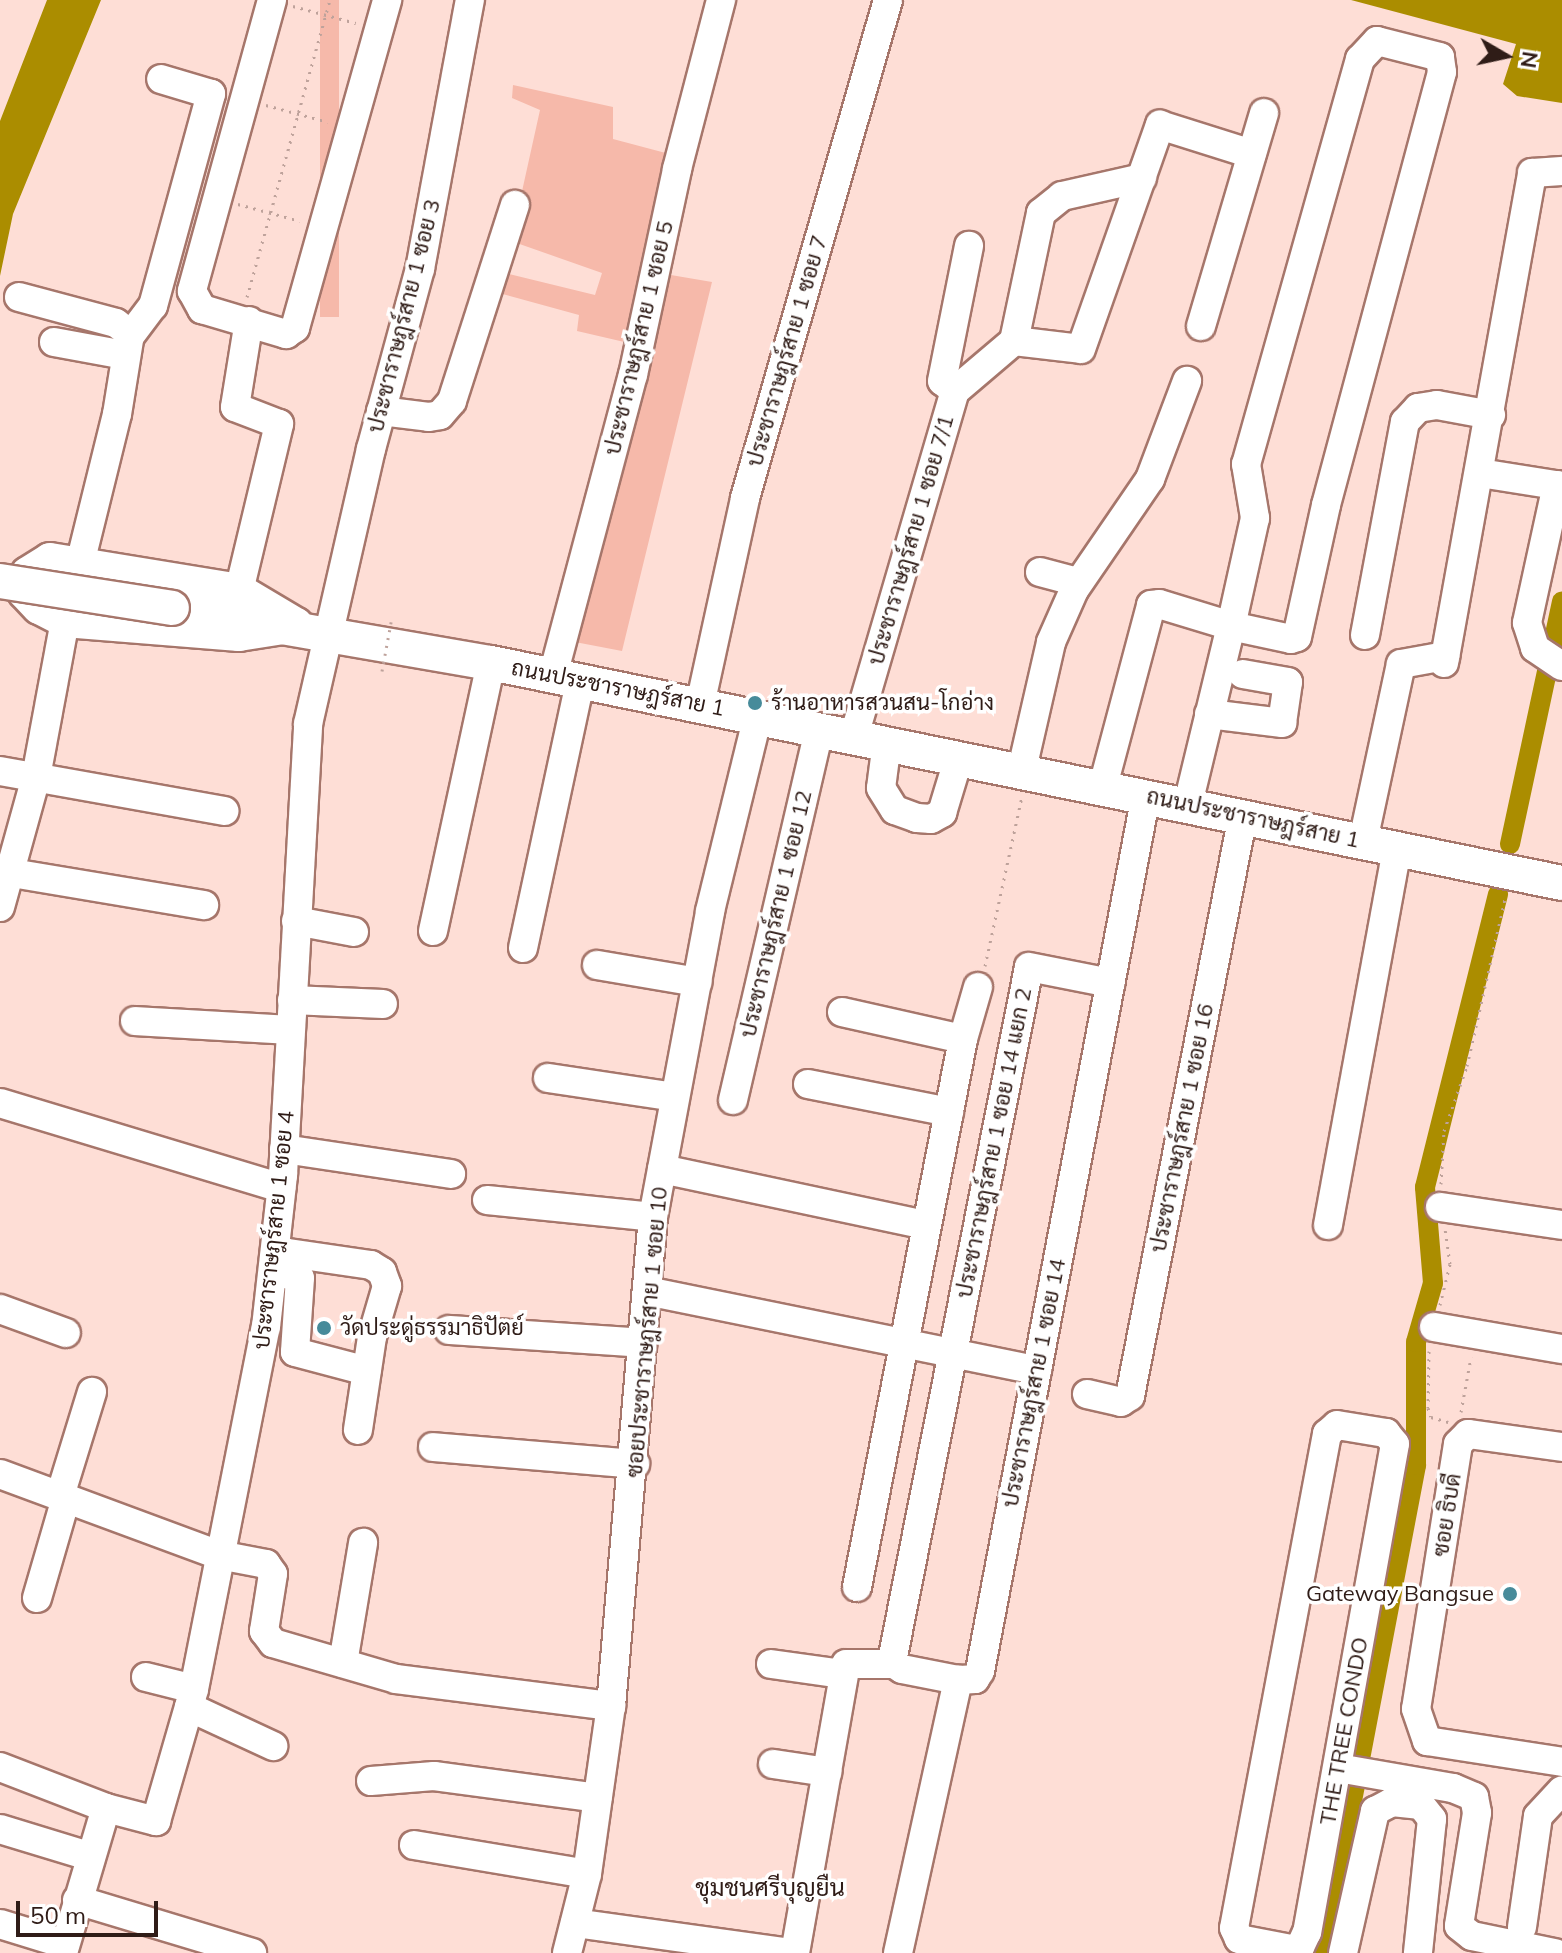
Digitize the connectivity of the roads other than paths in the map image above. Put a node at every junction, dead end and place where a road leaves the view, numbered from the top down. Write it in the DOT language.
graph roads {
  1 [pos="272,0"];
  2 [pos="387,0"];
  3 [pos="470,0"];
  4 [pos="721,0"];
  5 [pos="888,0"];
  6 [pos="161,79"];
  7 [pos="1264,113"];
  8 [pos="1252,154"];
  9 [pos="1562,171"];
  10 [pos="1142,178"];
  11 [pos="515,205"];
  12 [pos="969,246"];
  13 [pos="19,297"];
  14 [pos="245,320"];
  15 [pos="1201,326"];
  16 [pos="1014,341"];
  17 [pos="54,342"];
  18 [pos="127,346"];
  19 [pos="1187,381"];
  20 [pos="955,391"];
  21 [pos="381,411"];
  22 [pos="1491,415"];
  23 [pos="1480,473"];
  24 [pos="1559,486"];
  25 [pos="80,564"];
  26 [pos="1040,572"];
  27 [pos="0,581"];
  28 [pos="1078,582"];
  29 [pos="239,591"];
  30 [pos="65,620"];
  31 [pos="296,625"];
  32 [pos="1231,626"];
  33 [pos="330,631"];
  34 [pos="1365,635"];
  35 [pos="491,663"];
  36 [pos="1555,663"];
  37 [pos="1243,674"];
  38 [pos="567,678"];
  39 [pos="700,705"];
  40 [pos="1209,714"];
  41 [pos="758,716"];
  42 [pos="819,729"];
  43 [pos="854,736"];
  44 [pos="887,742"];
  45 [pos="959,757"];
  46 [pos="1025,769"];
  47 [pos="0,771"];
  48 [pos="36,777"];
  49 [pos="1103,786"];
  50 [pos="1146,795"];
  51 [pos="1188,804"];
  52 [pos="224,811"];
  53 [pos="1243,815"];
  54 [pos="1363,841"];
  55 [pos="1397,848"];
  56 [pos="4,872"];
  57 [pos="1562,883"];
  58 [pos="204,905"];
  59 [pos="0,907"];
  60 [pos="296,921"];
  61 [pos="433,931"];
  62 [pos="354,932"];
  63 [pos="523,948"];
  64 [pos="597,965"];
  65 [pos="698,982"];
  66 [pos="1110,983"];
  67 [pos="978,987"];
  68 [pos="292,1000"];
  69 [pos="383,1004"];
  70 [pos="842,1012"];
  71 [pos="135,1021"];
  72 [pos="290,1030"];
  73 [pos="963,1039"];
  74 [pos="548,1078"];
  75 [pos="808,1084"];
  76 [pos="675,1097"];
  77 [pos="733,1100"];
  78 [pos="0,1103"];
  79 [pos="949,1112"];
  80 [pos="284,1149"];
  81 [pos="662,1169"];
  82 [pos="451,1174"];
  83 [pos="281,1188"];
  84 [pos="487,1200"];
  85 [pos="1440,1207"];
  86 [pos="653,1217"];
  87 [pos="926,1225"];
  88 [pos="1328,1225"];
  89 [pos="1562,1225"];
  90 [pos="274,1260"];
  91 [pos="647,1291"];
  92 [pos="0,1309"];
  93 [pos="1434,1327"];
  94 [pos="449,1330"];
  95 [pos="66,1333"];
  96 [pos="902,1341"];
  97 [pos="643,1343"];
  98 [pos="1562,1349"];
  99 [pos="953,1352"];
  100 [pos="1037,1370"];
  101 [pos="367,1371"];
  102 [pos="92,1392"];
  103 [pos="1087,1394"];
  104 [pos="358,1430"];
  105 [pos="433,1447"];
  106 [pos="1562,1447"];
  107 [pos="635,1464"];
  108 [pos="0,1474"];
  109 [pos="63,1497"];
  110 [pos="363,1543"];
  111 [pos="219,1555"];
  112 [pos="857,1587"];
  113 [pos="37,1598"];
  114 [pos="343,1663"];
  115 [pos="771,1664"];
  116 [pos="894,1664"];
  117 [pos="843,1674"];
  118 [pos="146,1677"];
  119 [pos="958,1680"];
  120 [pos="191,1698"];
  121 [pos="611,1706"];
  122 [pos="273,1746"];
  123 [pos="1562,1762"];
  124 [pos="773,1764"];
  125 [pos="0,1767"];
  126 [pos="1350,1770"];
  127 [pos="827,1772"];
  128 [pos="371,1781"];
  129 [pos="1562,1790"];
  130 [pos="598,1798"];
  131 [pos="106,1808"];
  132 [pos="0,1829"];
  133 [pos="414,1845"];
  134 [pos="89,1856"];
  135 [pos="587,1874"];
  136 [pos="77,1900"];
  137 [pos="575,1923"];
  138 [pos="0,1924"];
  139 [pos="1522,1927"];
  140 [pos="1248,1948"];
  141 [pos="64,1949"];
  142 [pos="739,1949"];
  143 [pos="252,1953"];
  144 [pos="567,1953"];
  145 [pos="792,1953"];
  146 [pos="898,1953"];
  147 [pos="1343,1953"];
  148 [pos="1418,1953"];
  149 [pos="1555,1953"];
  1 -- 14 [label="street"];
  2 -- 14 [label="street"];
  3 -- 21 [label="street, ประชาราษฎร์สาย 1 ซอย 3"];
  4 -- 38 [label="street, ประชาราษฎร์สาย 1 ซอย 5"];
  5 -- 39 [label="street, ประชาราษฎร์สาย 1 ซอย 7"];
  6 -- 18 [label="street"];
  7 -- 8 [label="street"];
  8 -- 10 [label="street"];
  8 -- 15 [label="street"];
  9 -- 22 [label="street"];
  10 -- 16 [label="street"];
  10 -- 16 [label="street"];
  11 -- 21 [label="street"];
  12 -- 20 [label="street"];
  13 -- 18 [label="street"];
  14 -- 29 [label="street"];
  16 -- 20 [label="street"];
  17 -- 18 [label="street"];
  18 -- 25 [label="street"];
  19 -- 28 [label="street"];
  20 -- 43 [label="street, ประชาราษฎร์สาย 1 ซอย 7/1"];
  21 -- 33 [label="street, ประชาราษฎร์สาย 1 ซอย 3"];
  22 -- 23 [label="street"];
  22 -- 34 [label="street"];
  23 -- 24 [label="street"];
  23 -- 54 [label="street"];
  24 -- 36 [label="street"];
  25 -- 29 [label="main road"];
  25 -- 30 [label="main road"];
  26 -- 28 [label="street"];
  27 -- 31 [label="main road, ถนนประชาราษฎร์สาย 1, bridge"];
  28 -- 46 [label="street"];
  29 -- 31 [label="main road"];
  30 -- 31 [label="main road"];
  30 -- 48 [label="street"];
  31 -- 33 [label="main road, ถนนประชาราษฎร์สาย 1"];
  32 -- 32 [label="street"];
  32 -- 40 [label="street"];
  32 -- 49 [label="street"];
  33 -- 35 [label="main road, ถนนประชาราษฎร์สาย 1"];
  33 -- 60 [label="street, ประชาราษฎร์สาย 1 ซอย 4"];
  35 -- 38 [label="main road, ถนนประชาราษฎร์สาย 1"];
  35 -- 61 [label="street"];
  37 -- 40 [label="street"];
  38 -- 39 [label="main road, ถนนประชาราษฎร์สาย 1"];
  38 -- 63 [label="street, ประชาราษฎร์สาย 1 ซอย 5"];
  39 -- 41 [label="main road, ถนนประชาราษฎร์สาย 1"];
  40 -- 51 [label="street"];
  41 -- 42 [label="main road, ถนนประชาราษฎร์สาย 1"];
  41 -- 65 [label="street, ซอยประชาราษฎร์สาย 1 ซอย 10"];
  42 -- 43 [label="main road, ถนนประชาราษฎร์สาย 1"];
  42 -- 77 [label="street, ประชาราษฎร์สาย 1 ซอย 12"];
  43 -- 44 [label="main road, ถนนประชาราษฎร์สาย 1"];
  44 -- 45 [label="main road, ถนนประชาราษฎร์สาย 1"];
  44 -- 45 [label="street"];
  45 -- 46 [label="main road, ถนนประชาราษฎร์สาย 1"];
  46 -- 49 [label="main road, ถนนประชาราษฎร์สาย 1"];
  47 -- 48 [label="street"];
  48 -- 52 [label="street"];
  48 -- 56 [label="street"];
  49 -- 50 [label="main road, ถนนประชาราษฎร์สาย 1"];
  50 -- 51 [label="main road, ถนนประชาราษฎร์สาย 1"];
  50 -- 66 [label="street, ประชาราษฎร์สาย 1 ซอย 14"];
  51 -- 53 [label="main road, ถนนประชาราษฎร์สาย 1"];
  53 -- 54 [label="main road, ถนนประชาราษฎร์สาย 1"];
  53 -- 103 [label="street, ประชาราษฎร์สาย 1 ซอย 16"];
  54 -- 55 [label="main road, ถนนประชาราษฎร์สาย 1"];
  55 -- 57 [label="main road, ถนนประชาราษฎร์สาย 1"];
  55 -- 88 [label="street"];
  56 -- 58 [label="street"];
  56 -- 59 [label="street"];
  60 -- 62 [label="street"];
  60 -- 68 [label="street, ประชาราษฎร์สาย 1 ซอย 4"];
  64 -- 65 [label="street"];
  65 -- 76 [label="street, ซอยประชาราษฎร์สาย 1 ซอย 10"];
  66 -- 99 [label="street, ประชาราษฎร์สาย 1 ซอย 14 แยก 2"];
  66 -- 100 [label="street, ประชาราษฎร์สาย 1 ซอย 14"];
  67 -- 73 [label="street"];
  68 -- 69 [label="street"];
  68 -- 72 [label="street, ประชาราษฎร์สาย 1 ซอย 4"];
  70 -- 73 [label="street"];
  71 -- 72 [label="street"];
  72 -- 80 [label="street, ประชาราษฎร์สาย 1 ซอย 4"];
  73 -- 79 [label="street"];
  74 -- 76 [label="street"];
  75 -- 79 [label="street"];
  76 -- 81 [label="street, ซอยประชาราษฎร์สาย 1 ซอย 10"];
  78 -- 83 [label="street"];
  79 -- 87 [label="street"];
  80 -- 82 [label="street"];
  80 -- 83 [label="street, ประชาราษฎร์สาย 1 ซอย 4"];
  81 -- 86 [label="street, ซอยประชาราษฎร์สาย 1 ซอย 10"];
  81 -- 87 [label="street"];
  83 -- 90 [label="street, ประชาราษฎร์สาย 1 ซอย 4"];
  84 -- 86 [label="street"];
  85 -- 89 [label="street"];
  86 -- 91 [label="street, ซอยประชาราษฎร์สาย 1 ซอย 10"];
  87 -- 96 [label="street"];
  90 -- 101 [label="street"];
  90 -- 101 [label="street"];
  90 -- 111 [label="street, ประชาราษฎร์สาย 1 ซอย 4"];
  91 -- 96 [label="street"];
  91 -- 97 [label="street, ซอยประชาราษฎร์สาย 1 ซอย 10"];
  92 -- 95 [label="street"];
  93 -- 98 [label="street"];
  94 -- 97 [label="street"];
  96 -- 99 [label="street"];
  96 -- 112 [label="street"];
  97 -- 107 [label="street, ซอยประชาราษฎร์สาย 1 ซอย 10"];
  99 -- 100 [label="street"];
  99 -- 116 [label="street"];
  100 -- 119 [label="street, ประชาราษฎร์สาย 1 ซอย 14"];
  101 -- 104 [label="street"];
  102 -- 109 [label="street"];
  105 -- 107 [label="street"];
  106 -- 123 [label="street, ซอย ธิบดี"];
  107 -- 121 [label="street, ซอยประชาราษฎร์สาย 1 ซอย 10"];
  108 -- 109 [label="street"];
  109 -- 111 [label="street"];
  109 -- 113 [label="street"];
  110 -- 114 [label="street"];
  111 -- 114 [label="street"];
  111 -- 120 [label="street, ประชาราษฎร์สาย 1 ซอย 4"];
  114 -- 121 [label="street"];
  115 -- 117 [label="street"];
  116 -- 117 [label="street"];
  116 -- 119 [label="street"];
  117 -- 127 [label="street"];
  118 -- 120 [label="street"];
  119 -- 146 [label="street"];
  120 -- 122 [label="street"];
  120 -- 131 [label="street, ประชาราษฎร์สาย 1 ซอย 4"];
  121 -- 130 [label="street, ซอยประชาราษฎร์สาย 1 ซอย 10"];
  124 -- 127 [label="street"];
  125 -- 131 [label="street"];
  126 -- 140 [label="street, THE TREE CONDO"];
  126 -- 140 [label="street, THE TREE CONDO"];
  126 -- 149 [label="street"];
  127 -- 145 [label="street"];
  128 -- 130 [label="street"];
  129 -- 139 [label="street"];
  130 -- 135 [label="street, ซอยประชาราษฎร์สาย 1 ซอย 10"];
  131 -- 134 [label="street"];
  132 -- 134 [label="street"];
  133 -- 135 [label="street"];
  134 -- 136 [label="street"];
  135 -- 137 [label="street, ซอยประชาราษฎร์สาย 1 ซอย 10"];
  136 -- 141 [label="street"];
  136 -- 143 [label="street"];
  137 -- 142 [label="street"];
  137 -- 144 [label="street, ซอยประชาราษฎร์สาย 1 ซอย 10"];
  138 -- 141 [label="street"];
  142 -- 145 [label="street"];
  147 -- 148 [label="street"];
}
